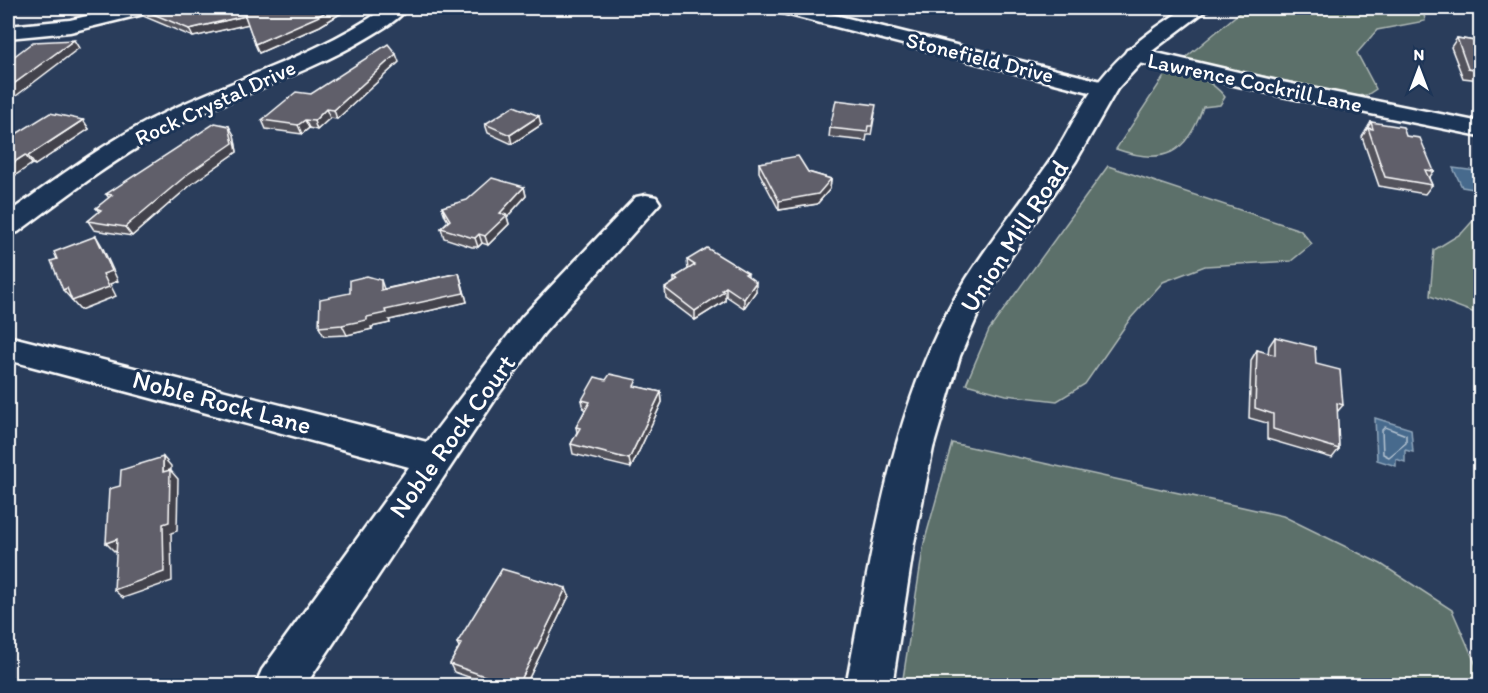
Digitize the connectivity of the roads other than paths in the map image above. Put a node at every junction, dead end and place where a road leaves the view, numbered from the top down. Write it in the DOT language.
graph roads {
  1 [pos="145,8"];
  2 [pos="397,8"];
  3 [pos="785,8"];
  4 [pos="842,8"];
  5 [pos="1199,8"];
  6 [pos="8,32"];
  7 [pos="1119,73"];
  8 [pos="1480,129"];
  9 [pos="646,203"];
  10 [pos="8,226"];
  11 [pos="8,348"];
  12 [pos="435,459"];
  13 [pos="278,686"];
  14 [pos="870,686"];
  1 -- 6 [label="street"];
  2 -- 10 [label="street, Rock Crystal Drive"];
  3 -- 7 [label="street, Stonefield Drive"];
  4 -- 7 [label="street, Stonefield Drive"];
  5 -- 7 [label="street, Union Mill Road"];
  7 -- 8 [label="street, Lawrence Cockrill Lane"];
  7 -- 14 [label="street, Union Mill Road"];
  9 -- 12 [label="street, Noble Rock Court"];
  11 -- 12 [label="street, Noble Rock Lane"];
  12 -- 13 [label="street, Noble Rock Court"];
}
